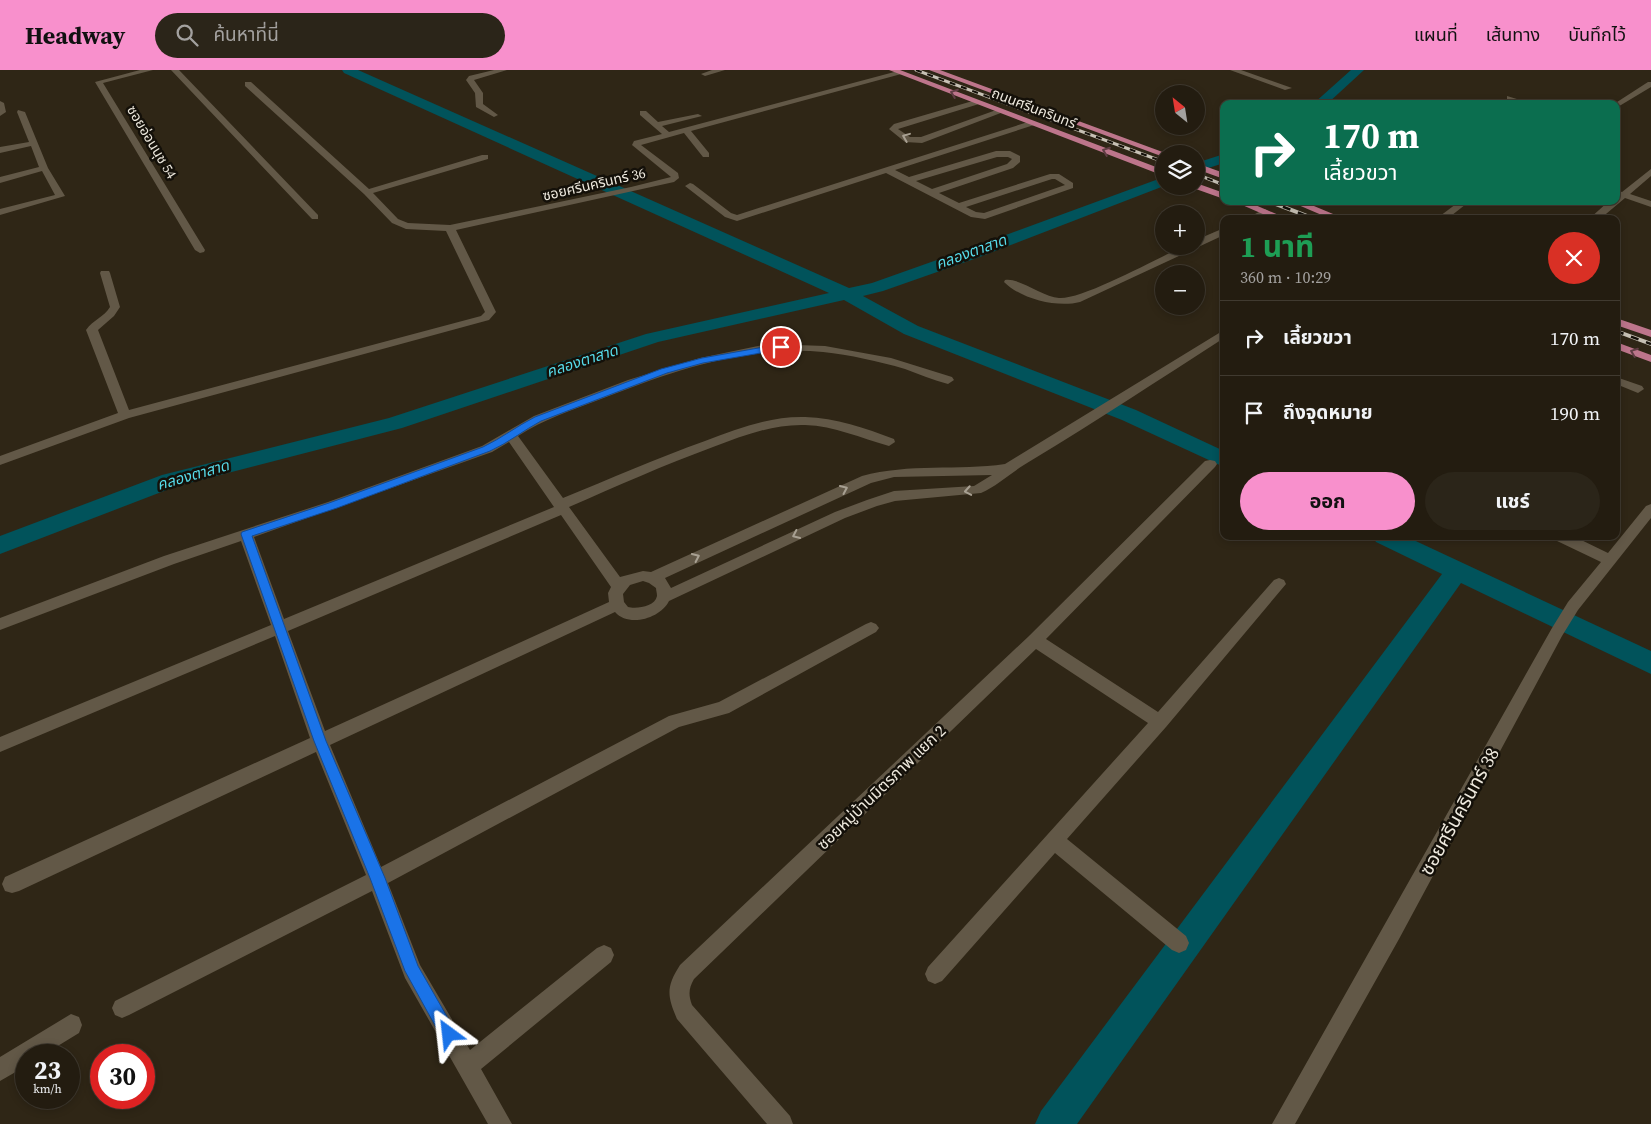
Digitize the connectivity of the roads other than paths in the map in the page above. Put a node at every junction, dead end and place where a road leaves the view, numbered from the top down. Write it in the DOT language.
graph roads {
  1 [pos="149,70"];
  2 [pos="175,70"];
  3 [pos="471,70"];
  4 [pos="503,70"];
  5 [pos="721,70"];
  6 [pos="933,70"];
  7 [pos="1234,70"];
  8 [pos="136,71"];
  9 [pos="897,72"];
  10 [pos="705,74"];
  11 [pos="483,75"];
  12 [pos="248,84"];
  13 [pos="1651,84"];
  14 [pos="1288,88"];
  15 [pos="1510,98"];
  16 [pos="1517,100"];
  17 [pos="976,102"];
  18 [pos="0,103"];
  19 [pos="1620,103"];
  20 [pos="21,112"];
  21 [pos="1002,112"];
  22 [pos="643,113"];
  23 [pos="0,114"];
  24 [pos="494,115"];
  25 [pos="718,120"];
  26 [pos="1031,123"];
  27 [pos="656,125"];
  28 [pos="686,129"];
  29 [pos="667,134"];
  30 [pos="34,143"];
  31 [pos="0,150"];
  32 [pos="1155,151"];
  33 [pos="706,155"];
  34 [pos="484,157"];
  35 [pos="44,168"];
  36 [pos="1205,169"];
  37 [pos="888,170"];
  38 [pos="1155,170"];
  39 [pos="1651,172"];
  40 [pos="1220,174"];
  41 [pos="0,180"];
  42 [pos="909,180"];
  43 [pos="690,186"];
  44 [pos="1205,189"];
  45 [pos="366,192"];
  46 [pos="934,192"];
  47 [pos="1220,195"];
  48 [pos="1620,195"];
  49 [pos="1620,197"];
  50 [pos="1651,204"];
  51 [pos="1247,205"];
  52 [pos="1303,205"];
  53 [pos="1460,205"];
  54 [pos="1609,205"];
  55 [pos="960,206"];
  56 [pos="0,212"];
  57 [pos="1265,212"];
  58 [pos="1259,215"];
  59 [pos="1273,215"];
  60 [pos="1330,215"];
  61 [pos="1447,215"];
  62 [pos="1598,215"];
  63 [pos="315,217"];
  64 [pos="450,228"];
  65 [pos="1220,233"];
  66 [pos="1205,240"];
  67 [pos="200,250"];
  68 [pos="1173,255"];
  69 [pos="105,273"];
  70 [pos="1009,282"];
  71 [pos="1620,322"];
  72 [pos="1651,334"];
  73 [pos="1220,336"];
  74 [pos="1620,347"];
  75 [pos="1651,359"];
  76 [pos="948,380"];
  77 [pos="1620,382"];
  78 [pos="1638,389"];
  79 [pos="125,415"];
  80 [pos="511,435"];
  81 [pos="890,442"];
  82 [pos="0,461"];
  83 [pos="1210,464"];
  84 [pos="1010,468"];
  85 [pos="561,507"];
  86 [pos="1651,509"];
  87 [pos="246,534"];
  88 [pos="1568,540"];
  89 [pos="1610,560"];
  90 [pos="652,578"];
  91 [pos="1279,584"];
  92 [pos="619,587"];
  93 [pos="665,597"];
  94 [pos="616,605"];
  95 [pos="0,624"];
  96 [pos="280,627"];
  97 [pos="871,628"];
  98 [pos="1035,640"];
  99 [pos="1160,722"];
  100 [pos="320,741"];
  101 [pos="0,745"];
  102 [pos="1054,840"];
  103 [pos="378,878"];
  104 [pos="12,884"];
  105 [pos="1179,943"];
  106 [pos="604,955"];
  107 [pos="935,974"];
  108 [pos="122,1008"];
  109 [pos="71,1025"];
  110 [pos="467,1066"];
  111 [pos="0,1070"];
  112 [pos="501,1124"];
  113 [pos="782,1124"];
  114 [pos="1283,1124"];
  1 -- 8 [label="street, ซอยอ่อนนุช 54"];
  2 -- 63 [label="street"];
  3 -- 11 [label="street"];
  4 -- 11 [label="street"];
  5 -- 10 [label="street"];
  6 -- 32 [label="main road, ถนนศรีนครินทร์"];
  7 -- 14 [label="street"];
  8 -- 67 [label="street, ซอยอ่อนนุช 54"];
  17 -- 9 [label="main road, ถนนศรีนครินทร์, one-way"];
  9 -- 25 [label="street, ซอยศรีนครินทร์ 36"];
  11 -- 24 [label="street"];
  12 -- 45 [label="street, ซอยศรีนครินทร์ 36"];
  13 -- 19 [label="street"];
  15 -- 16 [label="street"];
  17 -- 21 [label="main road, ถนนศรีนครินทร์"];
  21 -- 17 [label="street, one-way"];
  18 -- 23 [label="street"];
  20 -- 30 [label="street"];
  21 -- 26 [label="main road, ถนนศรีนครินทร์"];
  22 -- 27 [label="street"];
  25 -- 27 [label="street"];
  25 -- 28 [label="street, ซอยศรีนครินทร์ 36"];
  26 -- 37 [label="street"];
  38 -- 26 [label="main road, ถนนศรีนครินทร์, one-way"];
  27 -- 29 [label="street"];
  28 -- 29 [label="street, ซอยศรีนครินทร์ 36"];
  28 -- 33 [label="street"];
  29 -- 64 [label="street, ซอยศรีนครินทร์ 36"];
  30 -- 31 [label="street"];
  30 -- 35 [label="street"];
  34 -- 45 [label="street"];
  35 -- 41 [label="street"];
  35 -- 56 [label="street"];
  36 -- 40 [label="main road"];
  37 -- 42 [label="street"];
  37 -- 43 [label="street"];
  39 -- 48 [label="street"];
  42 -- 46 [label="street"];
  42 -- 46 [label="street"];
  44 -- 47 [label="main road"];
  45 -- 64 [label="street, ซอยศรีนครินทร์ 36"];
  46 -- 55 [label="street"];
  49 -- 50 [label="street"];
  51 -- 57 [label="main road"];
  52 -- 60 [label="main road"];
  53 -- 61 [label="street"];
  54 -- 62 [label="street"];
  55 -- 55 [label="street"];
  57 -- 58 [label="street"];
  57 -- 59 [label="main road"];
  64 -- 79 [label="street"];
  65 -- 66 [label="street"];
  68 -- 70 [label="street"];
  69 -- 79 [label="street"];
  71 -- 72 [label="main road"];
  73 -- 84 [label="street"];
  75 -- 74 [label="main road, one-way"];
  76 -- 80 [label="street"];
  77 -- 78 [label="street"];
  79 -- 82 [label="street"];
  80 -- 85 [label="street"];
  80 -- 87 [label="street"];
  81 -- 85 [label="street"];
  83 -- 98 [label="street, ซอยหมู่บ้านมิตรภาพ แยก 2"];
  90 -- 84 [label="street, one-way"];
  84 -- 93 [label="street, one-way"];
  85 -- 92 [label="street"];
  85 -- 96 [label="street"];
  86 -- 89 [label="street, ซอยศรีนครินทร์ 38"];
  87 -- 95 [label="street"];
  87 -- 96 [label="street"];
  88 -- 89 [label="street"];
  89 -- 114 [label="street, ซอยศรีนครินทร์ 38"];
  90 -- 92 [label="street"];
  90 -- 93 [label="street"];
  91 -- 99 [label="street"];
  92 -- 94 [label="street"];
  93 -- 94 [label="street"];
  94 -- 100 [label="street"];
  96 -- 100 [label="street"];
  96 -- 101 [label="street"];
  97 -- 103 [label="street"];
  98 -- 99 [label="street"];
  98 -- 113 [label="street, ซอยหมู่บ้านมิตรภาพ แยก 2"];
  99 -- 102 [label="street"];
  100 -- 103 [label="street"];
  100 -- 104 [label="street"];
  102 -- 105 [label="street"];
  102 -- 107 [label="street"];
  103 -- 108 [label="street"];
  103 -- 110 [label="street"];
  106 -- 110 [label="street"];
  109 -- 111 [label="street"];
  110 -- 112 [label="street"];
}
